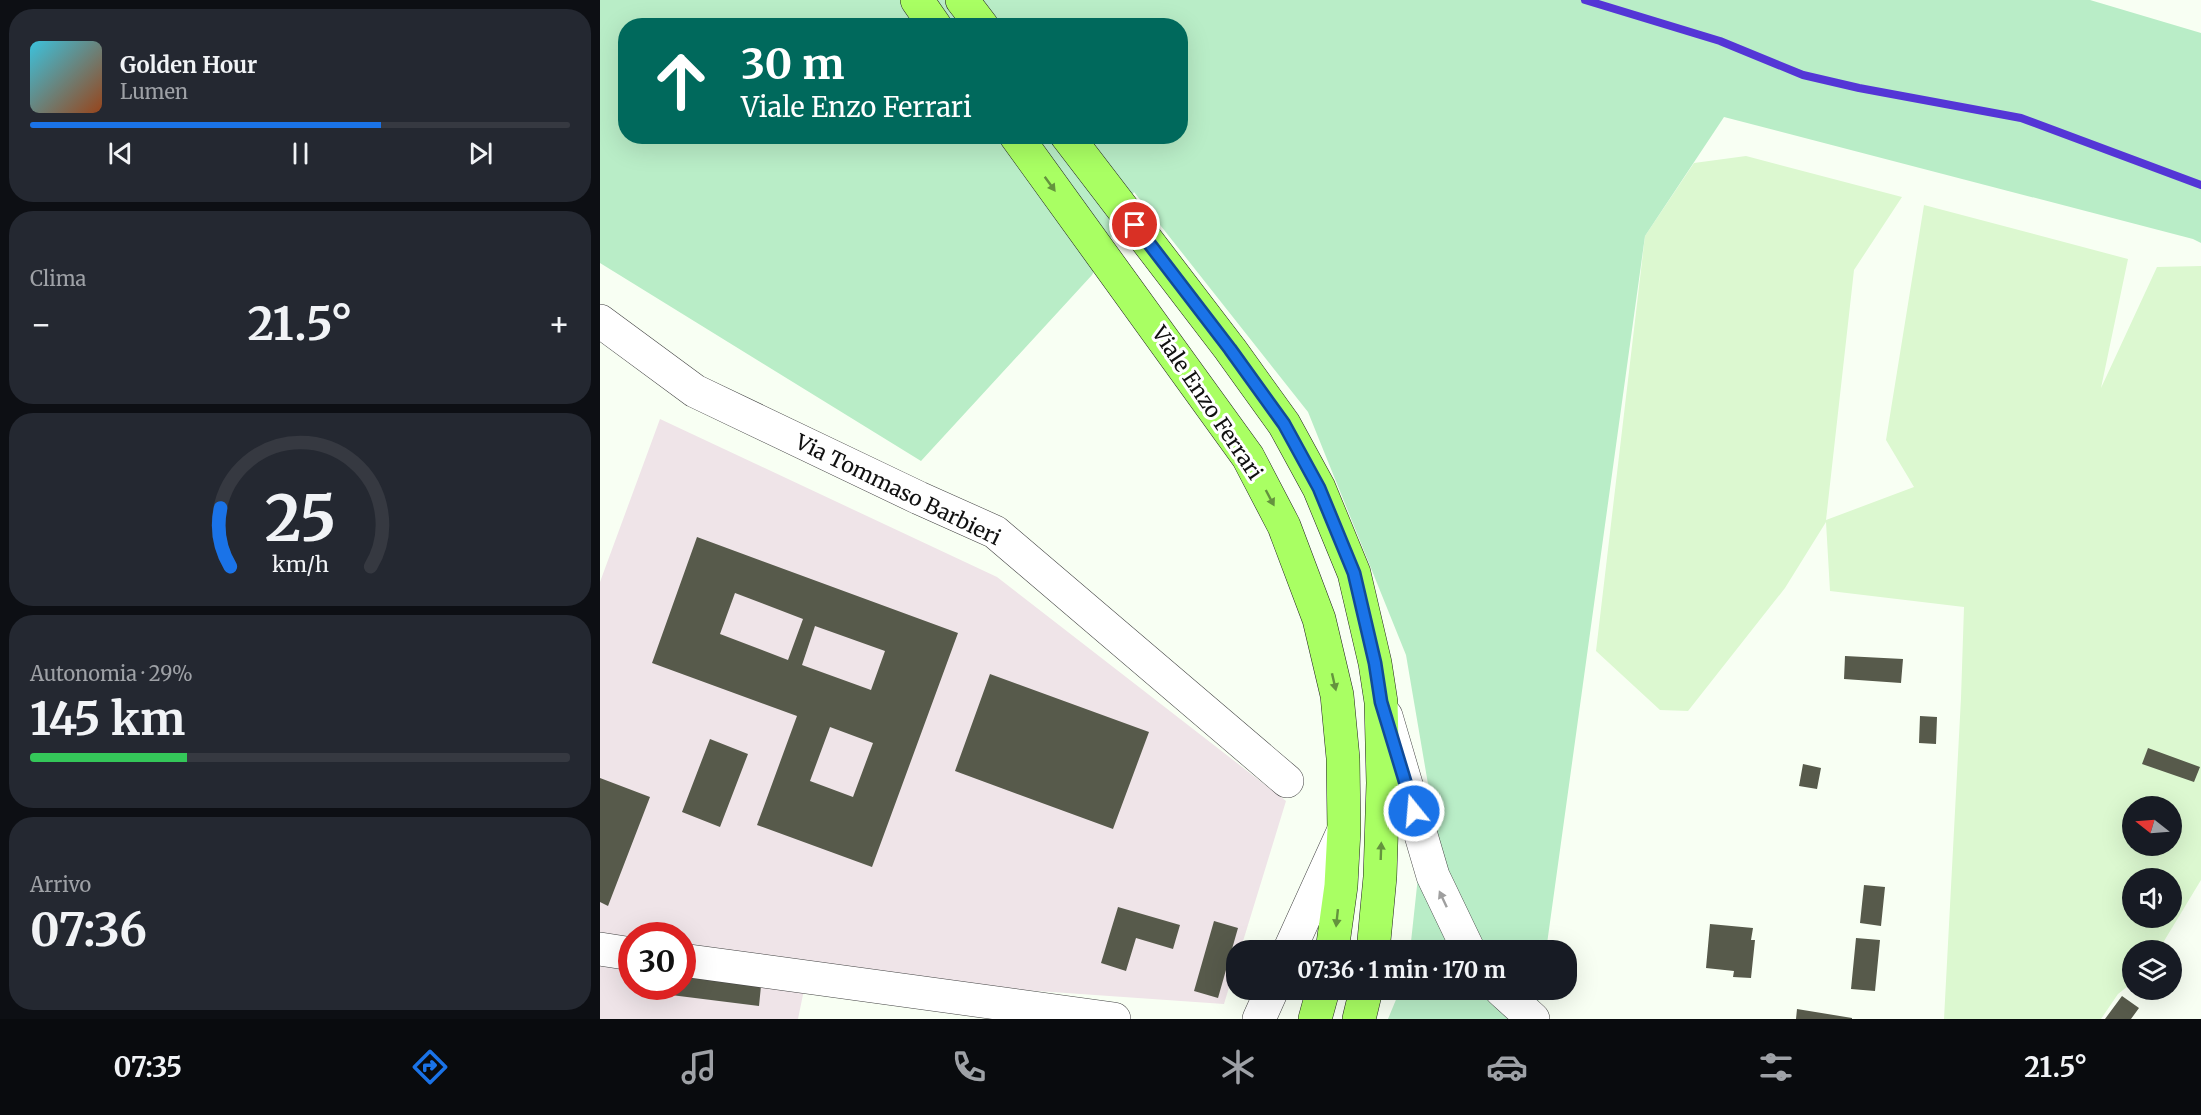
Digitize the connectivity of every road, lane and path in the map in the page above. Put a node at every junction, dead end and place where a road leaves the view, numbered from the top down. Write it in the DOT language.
graph roads {
  1 [pos="917,0"];
  2 [pos="962,0"];
  3 [pos="929,18"];
  4 [pos="976,18"];
  5 [pos="1022,144"];
  6 [pos="1073,144"];
  7 [pos="600,321"];
  8 [pos="1381,702"];
  9 [pos="1287,781"];
  10 [pos="1344,830"];
  11 [pos="1294,940"];
  12 [pos="1334,940"];
  13 [pos="1374,940"];
  14 [pos="1464,940"];
  15 [pos="600,949"];
  16 [pos="618,952"];
  17 [pos="696,962"];
  18 [pos="1268,1000"];
  19 [pos="1320,1000"];
  20 [pos="1364,1000"];
  21 [pos="1511,1000"];
  22 [pos="1114,1019"];
  23 [pos="1259,1019"];
  24 [pos="1315,1019"];
  25 [pos="1359,1019"];
  26 [pos="1533,1019"];
  1 -- 3 [label="main road"];
  2 -- 4 [label="main road"];
  5 -- 10 [label="main road, Viale Enzo Ferrari, one-way"];
  6 -- 8 [label="main road"];
  7 -- 9 [label="street, Via Tommaso Barbieri"];
  13 -- 8 [label="main road, one-way"];
  14 -- 8 [label="street, one-way"];
  10 -- 11 [label="street"];
  10 -- 12 [label="main road, Viale Enzo Ferrari, one-way"];
  15 -- 16 [label="street"];
  17 -- 22 [label="street"];
  18 -- 23 [label="street"];
  19 -- 24 [label="main road"];
  20 -- 25 [label="main road"];
  21 -- 26 [label="street"];
}
